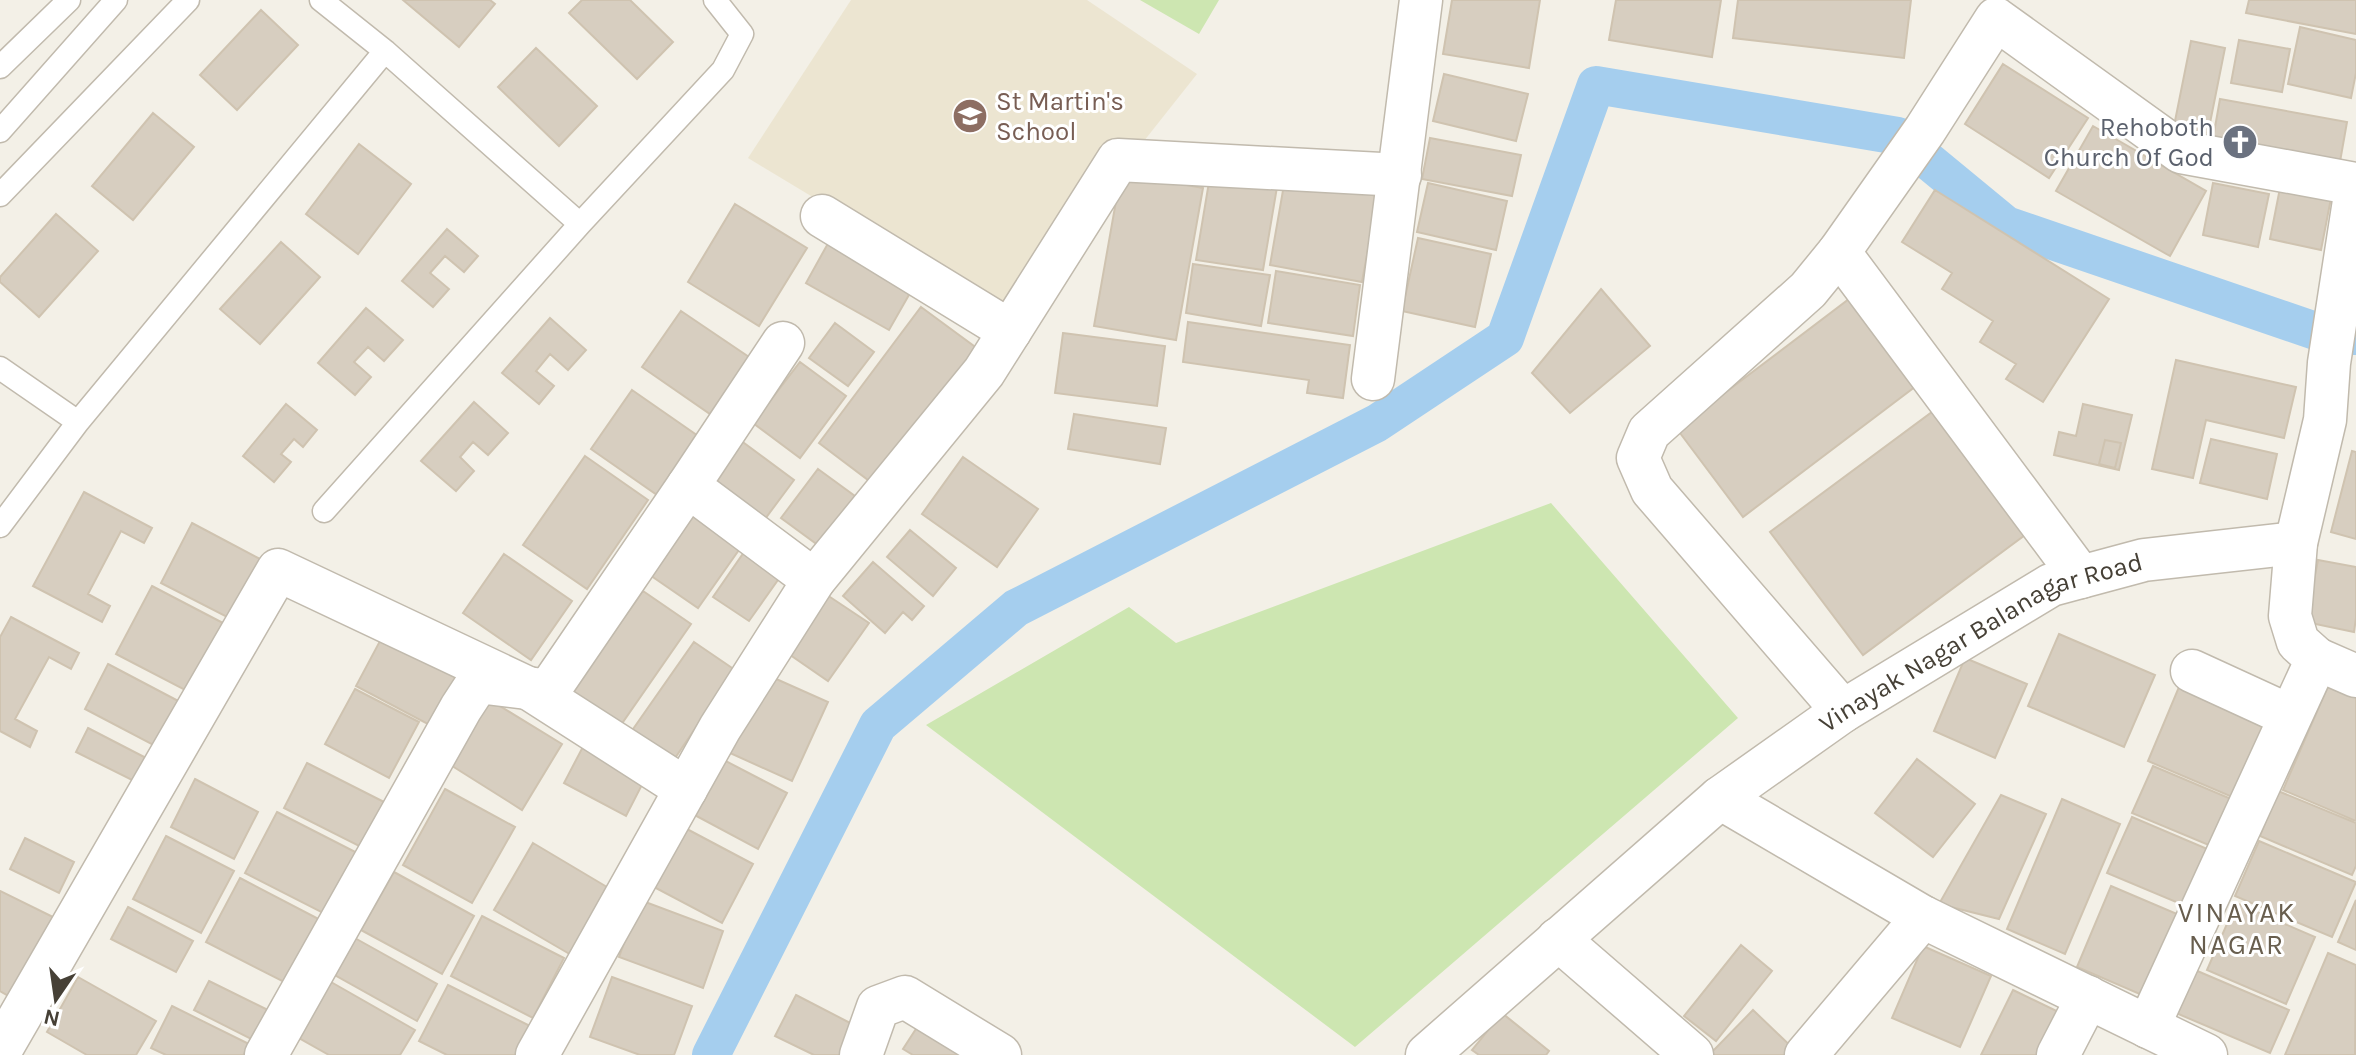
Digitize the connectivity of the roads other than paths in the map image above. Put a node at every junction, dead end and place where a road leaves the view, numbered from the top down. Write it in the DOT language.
graph roads {
  1 [pos="69,0"];
  2 [pos="116,0"];
  3 [pos="188,0"];
  4 [pos="715,0"];
  5 [pos="1421,0"];
  6 [pos="327,2"];
  7 [pos="2002,10"];
  8 [pos="385,51"];
  9 [pos="0,67"];
  10 [pos="0,131"];
  11 [pos="1400,175"];
  12 [pos="2356,186"];
  13 [pos="0,195"];
  14 [pos="822,216"];
  15 [pos="580,224"];
  16 [pos="1839,252"];
  17 [pos="1010,331"];
  18 [pos="783,343"];
  19 [pos="0,368"];
  20 [pos="1373,379"];
  21 [pos="78,422"];
  22 [pos="688,486"];
  23 [pos="324,511"];
  24 [pos="0,526"];
  25 [pos="2296,543"];
  26 [pos="2081,577"];
  27 [pos="814,580"];
  28 [pos="2317,659"];
  29 [pos="2192,671"];
  30 [pos="2356,676"];
  31 [pos="530,689"];
  32 [pos="1843,711"];
  33 [pos="2290,716"];
  34 [pos="686,789"];
  35 [pos="1720,798"];
  36 [pos="1923,917"];
  37 [pos="1558,939"];
  38 [pos="2088,997"];
  39 [pos="2148,1027"];
  40 [pos="0,1051"];
  41 [pos="1431,1054"];
  42 [pos="266,1055"];
  43 [pos="537,1055"];
  44 [pos="861,1055"];
  45 [pos="1000,1055"];
  46 [pos="1692,1055"];
  47 [pos="1806,1055"];
  48 [pos="2058,1055"];
  49 [pos="2206,1055"];
  1 -- 9 [label="lane"];
  2 -- 10 [label="lane"];
  3 -- 13 [label="lane"];
  4 -- 15 [label="lane"];
  5 -- 11 [label="street"];
  6 -- 8 [label="lane"];
  7 -- 12 [label="street"];
  7 -- 16 [label="street"];
  8 -- 15 [label="lane"];
  8 -- 21 [label="lane"];
  11 -- 17 [label="street"];
  11 -- 20 [label="street"];
  12 -- 25 [label="street"];
  14 -- 17 [label="street"];
  15 -- 23 [label="lane"];
  16 -- 26 [label="street"];
  16 -- 32 [label="street"];
  17 -- 27 [label="street"];
  18 -- 22 [label="street"];
  19 -- 21 [label="lane"];
  21 -- 24 [label="lane"];
  22 -- 27 [label="street"];
  22 -- 31 [label="street"];
  25 -- 26 [label="street, Vinayak Nagar Balanagar Road"];
  25 -- 28 [label="street"];
  26 -- 32 [label="street, Vinayak Nagar Balanagar Road"];
  27 -- 34 [label="street"];
  28 -- 30 [label="street"];
  28 -- 33 [label="street"];
  29 -- 33 [label="street"];
  31 -- 34 [label="street"];
  31 -- 40 [label="street"];
  31 -- 42 [label="street"];
  32 -- 35 [label="street, Vinayak Nagar Balanagar Road"];
  33 -- 39 [label="street"];
  34 -- 43 [label="street"];
  35 -- 36 [label="street"];
  35 -- 37 [label="street, Vinayak Nagar Balanagar Road"];
  36 -- 38 [label="street"];
  36 -- 47 [label="street"];
  37 -- 41 [label="street, Vinayak Nagar Balanagar Road"];
  37 -- 46 [label="street"];
  38 -- 39 [label="street"];
  38 -- 48 [label="street"];
  39 -- 49 [label="street"];
  44 -- 45 [label="street"];
}
